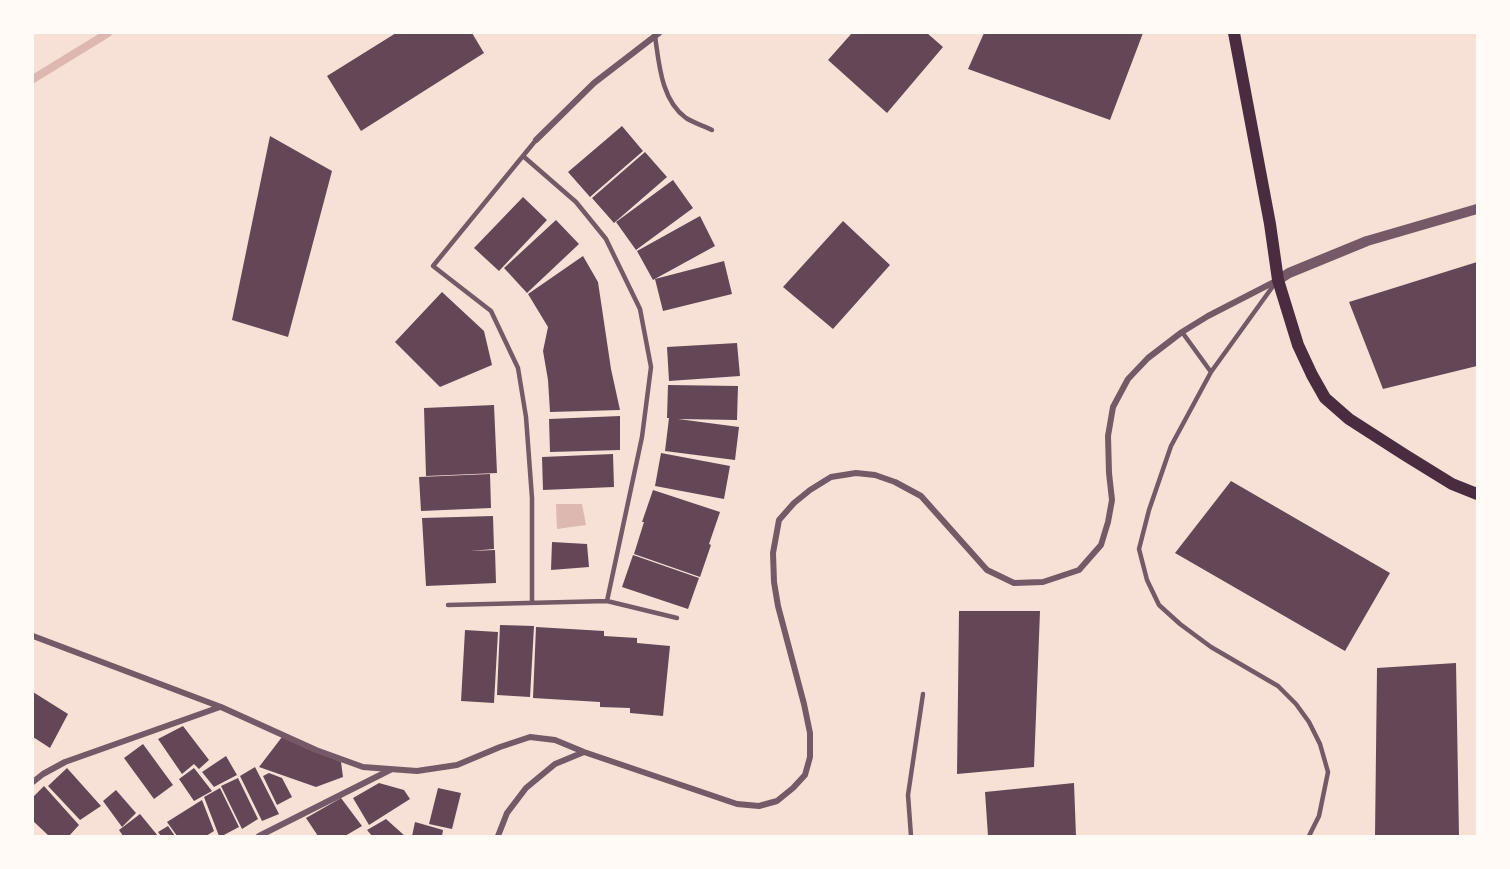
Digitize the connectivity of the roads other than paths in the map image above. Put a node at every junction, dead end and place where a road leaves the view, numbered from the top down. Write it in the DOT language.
graph roads {
  1 [pos="1234,33"];
  2 [pos="657,34"];
  3 [pos="712,130"];
  4 [pos="536,140"];
  5 [pos="523,156"];
  6 [pos="1477,208"];
  7 [pos="1278,279"];
  8 [pos="1182,332"];
  9 [pos="1211,372"];
  10 [pos="1477,494"];
  11 [pos="607,601"];
  12 [pos="532,603"];
  13 [pos="448,605"];
  14 [pos="677,618"];
  15 [pos="33,636"];
  16 [pos="923,694"];
  17 [pos="221,707"];
  18 [pos="584,752"];
  19 [pos="390,770"];
  20 [pos="33,782"];
  21 [pos="260,836"];
  22 [pos="498,836"];
  23 [pos="911,836"];
  24 [pos="1310,836"];
  1 -- 7 [label="main road"];
  2 -- 3 [label="lane"];
  2 -- 4 [label="street"];
  4 -- 5 [label="lane"];
  5 -- 11 [label="lane"];
  5 -- 12 [label="lane"];
  6 -- 7 [label="street"];
  7 -- 8 [label="street"];
  7 -- 9 [label="lane"];
  7 -- 10 [label="main road"];
  8 -- 9 [label="lane"];
  8 -- 18 [label="street"];
  9 -- 24 [label="lane"];
  11 -- 12 [label="lane"];
  11 -- 14 [label="lane"];
  12 -- 13 [label="lane"];
  15 -- 17 [label="street"];
  16 -- 23 [label="lane"];
  17 -- 19 [label="street"];
  17 -- 20 [label="street"];
  18 -- 19 [label="street"];
  18 -- 22 [label="street"];
  19 -- 21 [label="street"];
}
